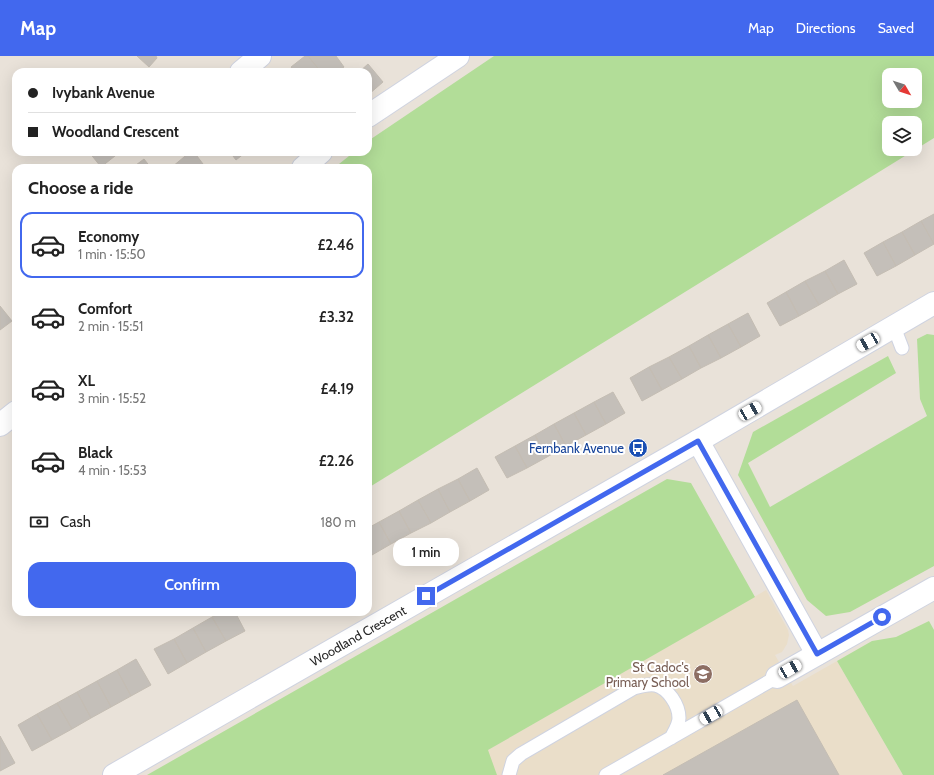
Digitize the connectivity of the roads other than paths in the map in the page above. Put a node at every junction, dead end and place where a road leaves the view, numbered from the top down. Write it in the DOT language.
graph roads {
  1 [pos="260,56"];
  2 [pos="458,56"];
  3 [pos="246,68"];
  4 [pos="372,113"];
  5 [pos="316,156"];
  6 [pos="308,164"];
  7 [pos="934,303"];
  8 [pos="894,327"];
  9 [pos="902,348"];
  10 [pos="12,415"];
  11 [pos="0,425"];
  12 [pos="698,441"];
  13 [pos="934,588"];
  14 [pos="817,654"];
  15 [pos="777,677"];
  16 [pos="671,738"];
  17 [pos="114,775"];
  18 [pos="509,775"];
  19 [pos="606,775"];
  1 -- 3 [label="street"];
  2 -- 4 [label="street"];
  5 -- 6 [label="street"];
  7 -- 8 [label="street, Woodland Crescent"];
  8 -- 9 [label="lane"];
  8 -- 12 [label="street, Woodland Crescent"];
  10 -- 11 [label="street"];
  12 -- 14 [label="street"];
  12 -- 17 [label="street, Woodland Crescent"];
  13 -- 14 [label="street"];
  14 -- 15 [label="street"];
  15 -- 16 [label="lane"];
  16 -- 18 [label="lane"];
  16 -- 19 [label="lane"];
}
